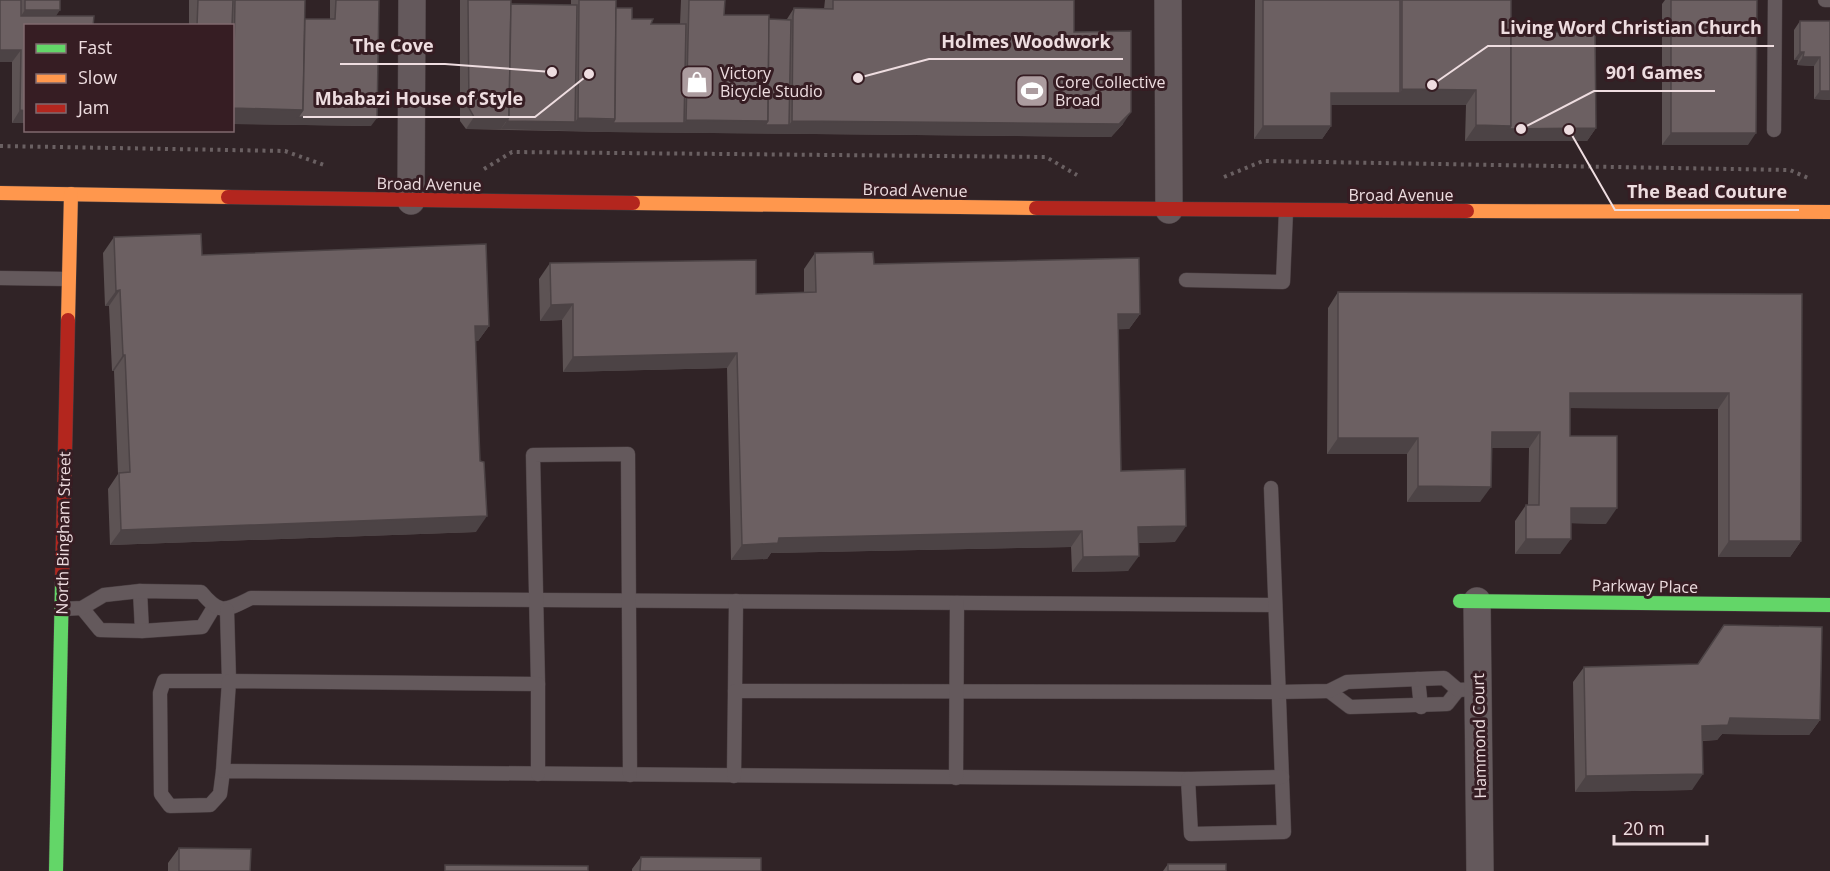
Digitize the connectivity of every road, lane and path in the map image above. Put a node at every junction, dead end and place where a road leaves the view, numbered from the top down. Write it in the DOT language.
graph roads {
  1 [pos="412,0"];
  2 [pos="1167,0"];
  3 [pos="1775,0"];
  4 [pos="1824,0"];
  5 [pos="1830,0"];
  6 [pos="1774,130"];
  7 [pos="0,146"];
  8 [pos="329,167"];
  9 [pos="476,174"];
  10 [pos="1081,177"];
  11 [pos="1222,178"];
  12 [pos="1810,179"];
  13 [pos="0,193"];
  14 [pos="71,194"];
  15 [pos="411,201"];
  16 [pos="1169,210"];
  17 [pos="1286,211"];
  18 [pos="1830,212"];
  19 [pos="0,278"];
  20 [pos="68,279"];
  21 [pos="1186,280"];
  22 [pos="1271,488"];
  23 [pos="140,591"];
  24 [pos="538,599"];
  25 [pos="629,600"];
  26 [pos="736,601"];
  27 [pos="1468,601"];
  28 [pos="957,603"];
  29 [pos="1275,605"];
  30 [pos="1830,605"];
  31 [pos="82,608"];
  32 [pos="61,609"];
  33 [pos="221,609"];
  34 [pos="142,631"];
  35 [pos="1418,679"];
  36 [pos="229,681"];
  37 [pos="538,684"];
  38 [pos="1468,689"];
  39 [pos="735,691"];
  40 [pos="956,691"];
  41 [pos="1329,691"];
  42 [pos="1278,692"];
  43 [pos="1421,707"];
  44 [pos="223,771"];
  45 [pos="538,774"];
  46 [pos="630,776"];
  47 [pos="734,776"];
  48 [pos="1282,777"];
  49 [pos="956,778"];
  50 [pos="1188,779"];
  51 [pos="56,871"];
  52 [pos="1480,871"];
  1 -- 15 [label="street"];
  2 -- 16 [label="street"];
  3 -- 6 [label="lane"];
  4 -- 5 [label="lane"];
  7 -- 8 [label="path"];
  9 -- 10 [label="path"];
  11 -- 12 [label="path"];
  13 -- 14 [label="street, Broad Avenue"];
  14 -- 15 [label="street, Broad Avenue"];
  14 -- 20 [label="street, North Bingham Street"];
  15 -- 16 [label="street, Broad Avenue"];
  16 -- 17 [label="street, Broad Avenue"];
  17 -- 18 [label="street, Broad Avenue"];
  17 -- 21 [label="lane"];
  19 -- 20 [label="lane"];
  20 -- 32 [label="street, North Bingham Street"];
  22 -- 29 [label="lane"];
  23 -- 31 [label="lane"];
  23 -- 33 [label="lane"];
  23 -- 34 [label="lane"];
  24 -- 25 [label="lane"];
  24 -- 25 [label="lane"];
  24 -- 33 [label="lane"];
  24 -- 37 [label="lane"];
  25 -- 26 [label="lane"];
  25 -- 46 [label="lane"];
  26 -- 28 [label="lane"];
  26 -- 39 [label="lane"];
  27 -- 30 [label="street, Parkway Place"];
  27 -- 38 [label="street, Hammond Court"];
  28 -- 29 [label="lane"];
  28 -- 40 [label="lane"];
  29 -- 42 [label="lane"];
  31 -- 32 [label="lane"];
  31 -- 34 [label="lane"];
  32 -- 51 [label="street, North Bingham Street"];
  33 -- 34 [label="lane"];
  33 -- 36 [label="lane"];
  35 -- 38 [label="lane"];
  35 -- 41 [label="lane"];
  35 -- 43 [label="lane"];
  36 -- 37 [label="lane"];
  36 -- 44 [label="lane"];
  36 -- 44 [label="lane"];
  37 -- 45 [label="lane"];
  38 -- 43 [label="lane"];
  38 -- 52 [label="street, Hammond Court"];
  39 -- 40 [label="lane"];
  39 -- 47 [label="lane"];
  40 -- 42 [label="lane"];
  40 -- 49 [label="lane"];
  41 -- 42 [label="lane"];
  41 -- 43 [label="lane"];
  42 -- 48 [label="lane"];
  44 -- 45 [label="lane"];
  45 -- 46 [label="lane"];
  46 -- 47 [label="lane"];
  47 -- 49 [label="lane"];
  48 -- 50 [label="lane"];
  48 -- 50 [label="lane"];
  49 -- 50 [label="lane"];
}
